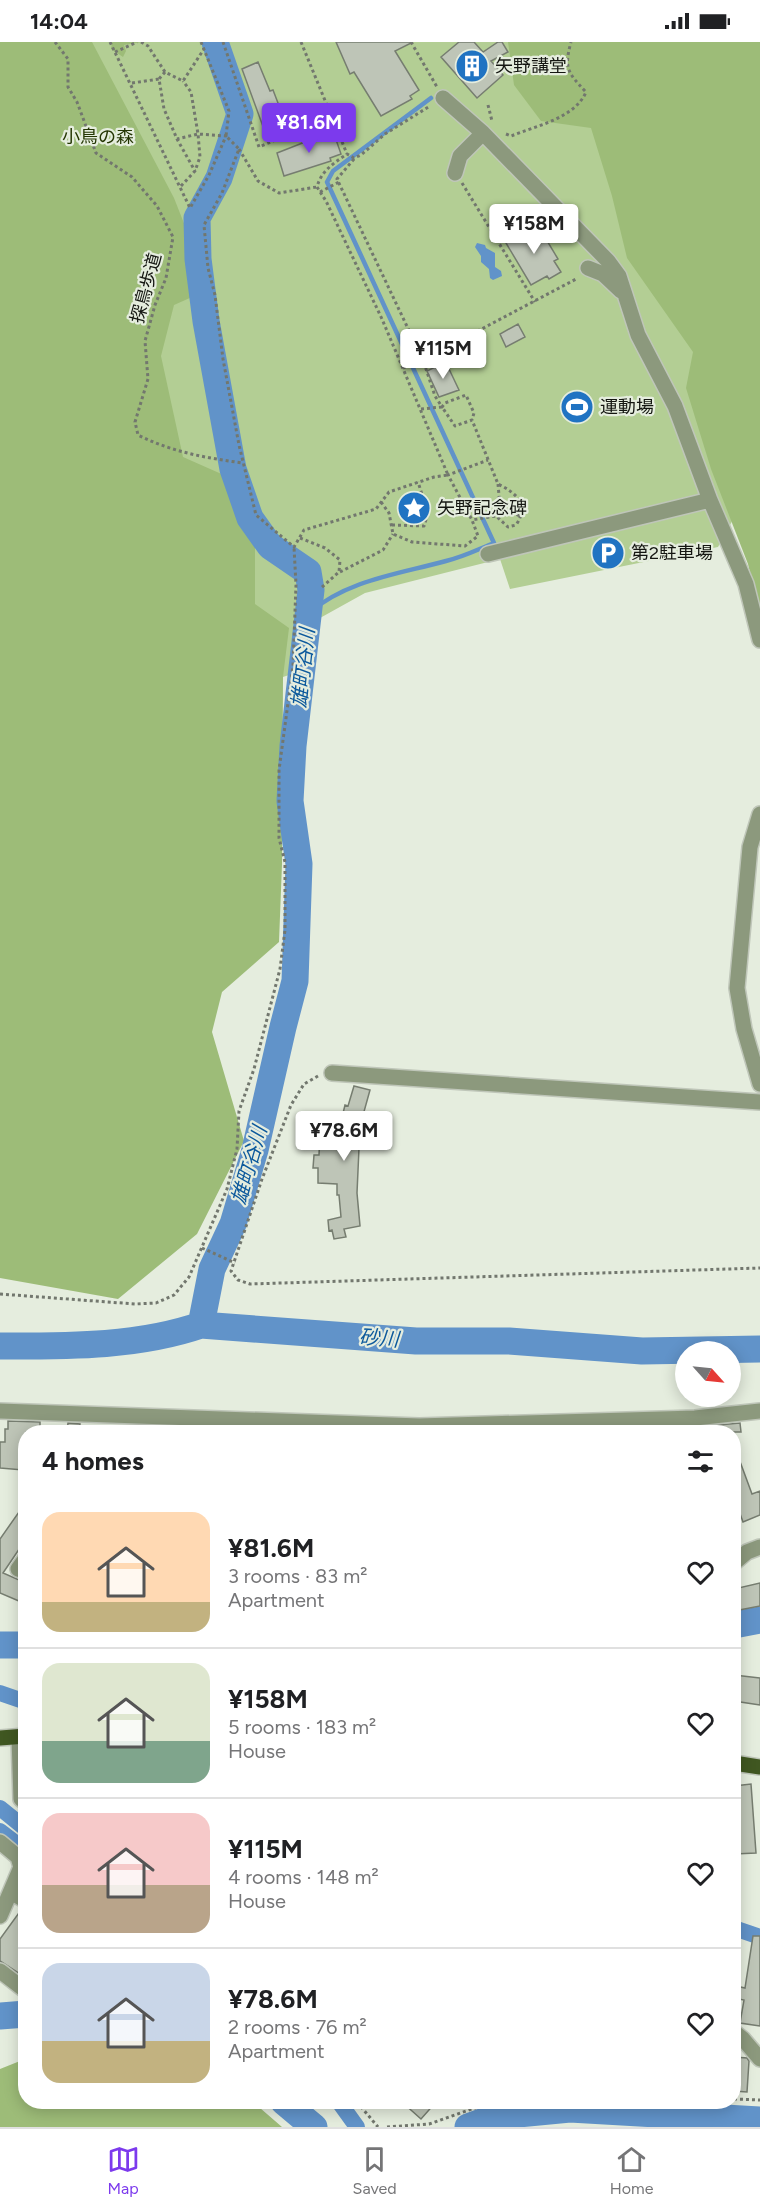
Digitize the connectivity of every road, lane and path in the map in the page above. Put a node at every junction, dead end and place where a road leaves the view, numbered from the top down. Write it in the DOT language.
graph roads {
  1 [pos="55,42"];
  2 [pos="110,42"];
  3 [pos="139,42"];
  4 [pos="201,42"];
  5 [pos="223,42"];
  6 [pos="301,42"];
  7 [pos="411,42"];
  8 [pos="571,42"];
  9 [pos="204,49"];
  10 [pos="115,52"];
  11 [pos="165,72"];
  12 [pos="159,79"];
  13 [pos="183,81"];
  14 [pos="132,83"];
  15 [pos="443,98"];
  16 [pos="332,116"];
  17 [pos="483,133"];
  18 [pos="198,134"];
  19 [pos="226,136"];
  20 [pos="511,136"];
  21 [pos="177,139"];
  22 [pos="239,149"];
  23 [pos="348,154"];
  24 [pos="354,158"];
  25 [pos="195,171"];
  26 [pos="455,173"];
  27 [pos="339,182"];
  28 [pos="180,187"];
  29 [pos="316,187"];
  30 [pos="320,192"];
  31 [pos="584,272"];
  32 [pos="625,296"];
  33 [pos="535,302"];
  34 [pos="423,360"];
  35 [pos="403,368"];
  36 [pos="442,407"];
  37 [pos="421,410"];
  38 [pos="472,420"];
  39 [pos="488,460"];
  40 [pos="243,463"];
  41 [pos="448,475"];
  42 [pos="418,482"];
  43 [pos="498,484"];
  44 [pos="710,500"];
  45 [pos="381,502"];
  46 [pos="501,507"];
  47 [pos="496,516"];
  48 [pos="522,517"];
  49 [pos="472,520"];
  50 [pos="391,525"];
  51 [pos="393,534"];
  52 [pos="300,538"];
  53 [pos="294,547"];
  54 [pos="488,554"];
  55 [pos="339,572"];
  56 [pos="320,588"];
  57 [pos="760,640"];
  58 [pos="760,814"];
  59 [pos="332,1073"];
  60 [pos="760,1084"];
  61 [pos="760,1102"];
  62 [pos="202,1248"];
  63 [pos="235,1263"];
  64 [pos="760,1268"];
  65 [pos="0,1294"];
  66 [pos="760,1411"];
  67 [pos="0,1412"];
  68 [pos="389,1425"];
  69 [pos="572,1425"];
  70 [pos="760,1547"];
  71 [pos="741,1557"];
  72 [pos="18,1737"];
  73 [pos="0,1738"];
  74 [pos="741,1764"];
  75 [pos="760,1767"];
  76 [pos="0,1842"];
  77 [pos="18,1857"];
  78 [pos="18,1874"];
  79 [pos="11,1892"];
  80 [pos="18,1896"];
  81 [pos="0,1916"];
  82 [pos="0,1971"];
  83 [pos="18,1985"];
  84 [pos="741,2037"];
  85 [pos="760,2059"];
  86 [pos="741,2099"];
  87 [pos="760,2100"];
  88 [pos="363,2109"];
  89 [pos="472,2109"];
  90 [pos="378,2127"];
  91 [pos="387,2127"];
  1 -- 40 [label="path, 探鳥歩道"];
  2 -- 10 [label="path"];
  3 -- 10 [label="path"];
  3 -- 11 [label="path"];
  4 -- 9 [label="path"];
  5 -- 16 [label="path"];
  6 -- 16 [label="path"];
  7 -- 15 [label="path"];
  8 -- 20 [label="path"];
  9 -- 13 [label="path"];
  9 -- 19 [label="path"];
  10 -- 14 [label="path"];
  11 -- 12 [label="path"];
  11 -- 13 [label="path"];
  12 -- 14 [label="path"];
  12 -- 21 [label="path"];
  13 -- 18 [label="path"];
  14 -- 28 [label="path"];
  15 -- 17 [label="street"];
  15 -- 24 [label="path"];
  16 -- 23 [label="path"];
  17 -- 26 [label="street"];
  17 -- 32 [label="street"];
  18 -- 19 [label="path"];
  18 -- 21 [label="path"];
  18 -- 25 [label="path"];
  19 -- 22 [label="path"];
  19 -- 28 [label="path"];
  21 -- 25 [label="path"];
  22 -- 29 [label="path"];
  22 -- 40 [label="path"];
  23 -- 24 [label="path"];
  23 -- 29 [label="path"];
  24 -- 27 [label="path"];
  25 -- 28 [label="path"];
  26 -- 33 [label="path"];
  27 -- 30 [label="path"];
  27 -- 34 [label="path"];
  29 -- 30 [label="path"];
  30 -- 35 [label="path"];
  31 -- 32 [label="street"];
  31 -- 33 [label="path"];
  32 -- 44 [label="street"];
  33 -- 34 [label="path"];
  34 -- 35 [label="path"];
  34 -- 36 [label="path"];
  35 -- 37 [label="path"];
  36 -- 37 [label="path"];
  36 -- 38 [label="path"];
  36 -- 38 [label="path"];
  37 -- 41 [label="path"];
  38 -- 39 [label="path"];
  39 -- 41 [label="path"];
  39 -- 43 [label="path"];
  40 -- 53 [label="path"];
  41 -- 42 [label="path"];
  41 -- 49 [label="path"];
  42 -- 45 [label="path"];
  42 -- 50 [label="path"];
  43 -- 46 [label="path"];
  43 -- 48 [label="path"];
  44 -- 54 [label="street"];
  44 -- 57 [label="street"];
  45 -- 50 [label="path"];
  45 -- 52 [label="path"];
  46 -- 47 [label="path"];
  46 -- 48 [label="path"];
  47 -- 48 [label="path"];
  47 -- 49 [label="path"];
  49 -- 51 [label="path"];
  50 -- 51 [label="path"];
  51 -- 55 [label="path"];
  52 -- 53 [label="path"];
  52 -- 55 [label="path"];
  53 -- 62 [label="path"];
  55 -- 56 [label="path"];
  58 -- 60 [label="street"];
  59 -- 61 [label="street"];
  59 -- 63 [label="path"];
  62 -- 63 [label="path"];
  62 -- 65 [label="path"];
  63 -- 64 [label="path"];
  66 -- 69 [label="street"];
  67 -- 68 [label="street"];
  70 -- 71 [label="street"];
  72 -- 73 [label="main road"];
  74 -- 75 [label="main road"];
  76 -- 77 [label="street"];
  78 -- 79 [label="street"];
  79 -- 80 [label="street"];
  79 -- 81 [label="street"];
  82 -- 83 [label="street"];
  84 -- 85 [label="street"];
  86 -- 87 [label="path"];
  88 -- 90 [label="path"];
  89 -- 91 [label="path"];
}
